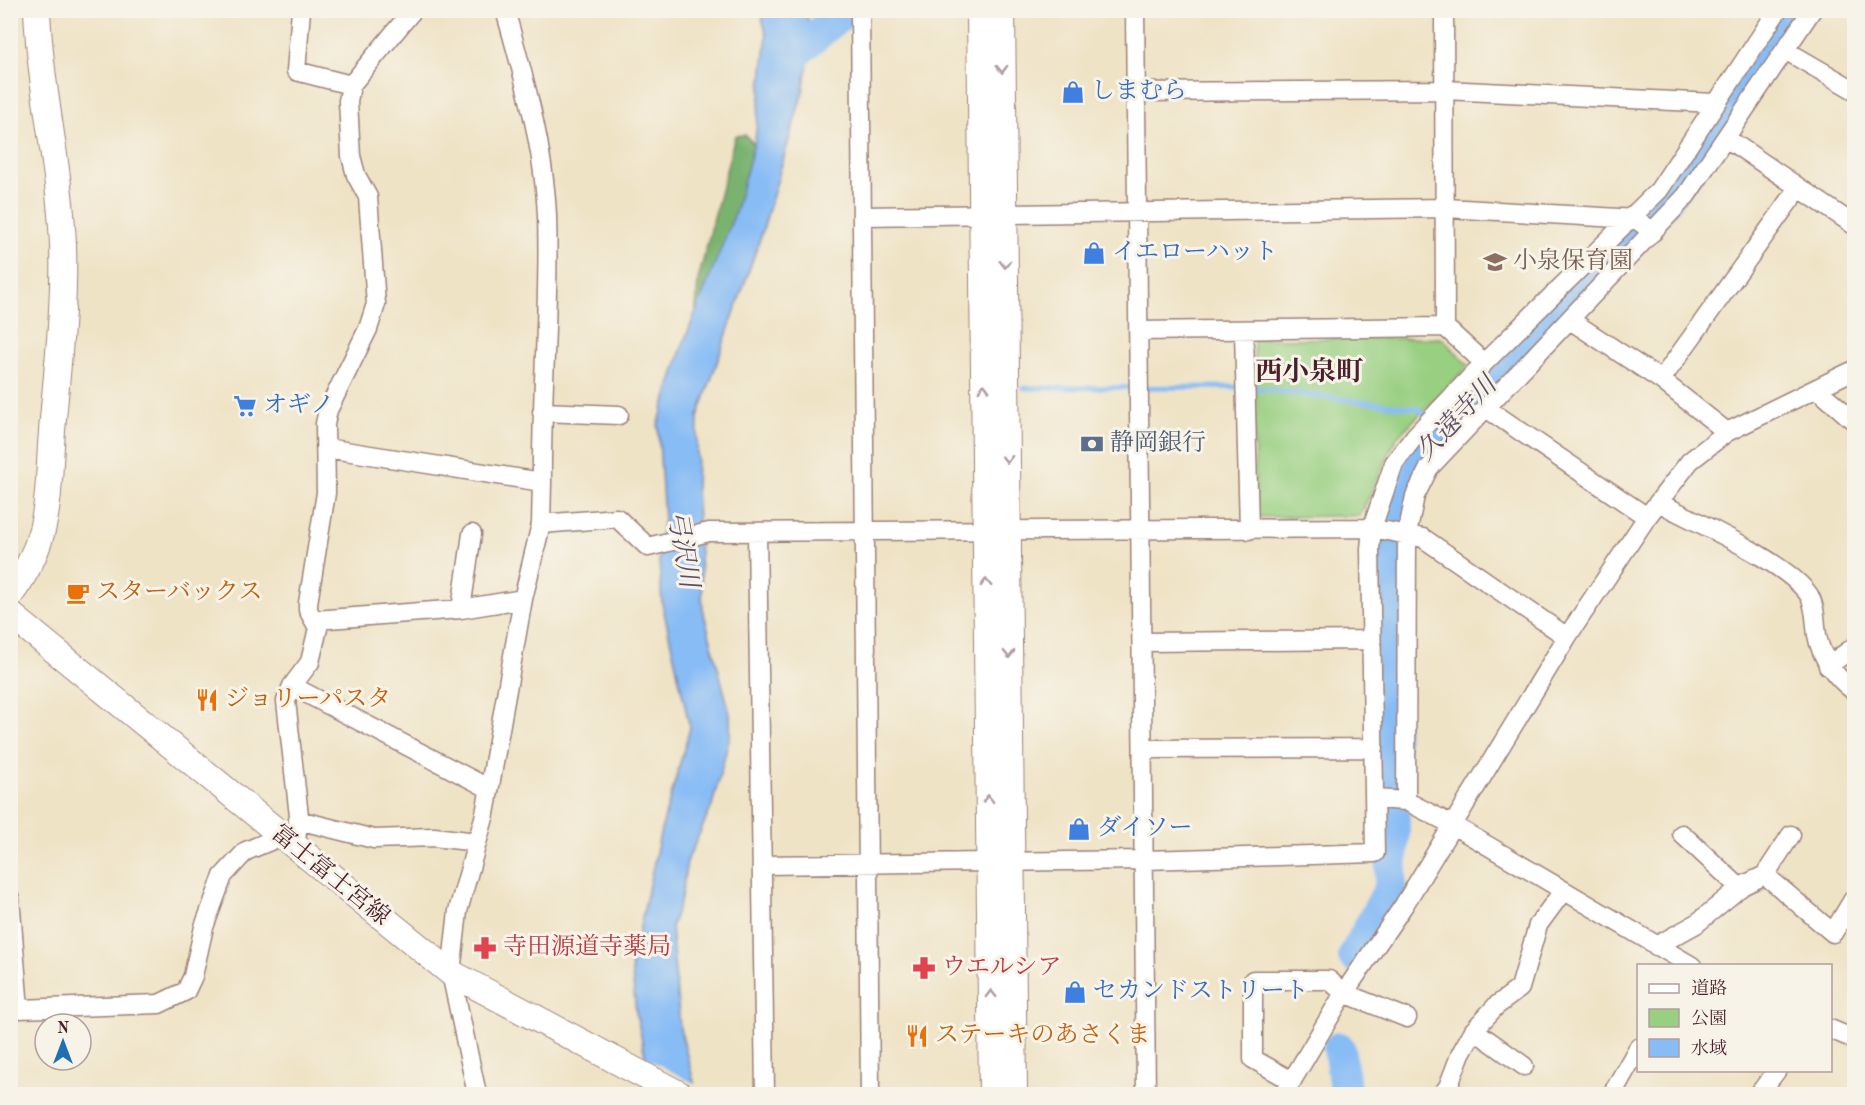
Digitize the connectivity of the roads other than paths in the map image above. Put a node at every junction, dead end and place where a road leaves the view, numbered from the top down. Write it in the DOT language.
graph roads {
  1 [pos="37,10"];
  2 [pos="301,10"];
  3 [pos="413,10"];
  4 [pos="505,10"];
  5 [pos="860,10"];
  6 [pos="980,10"];
  7 [pos="1002,10"];
  8 [pos="1135,10"];
  9 [pos="1444,10"];
  10 [pos="1778,10"];
  11 [pos="1812,10"];
  12 [pos="1785,50"];
  13 [pos="351,85"];
  14 [pos="1444,90"];
  15 [pos="1854,90"];
  16 [pos="1136,92"];
  17 [pos="1715,103"];
  18 [pos="1726,138"];
  19 [pos="1798,189"];
  20 [pos="1446,208"];
  21 [pos="1137,212"];
  22 [pos="993,213"];
  23 [pos="862,216"];
  24 [pos="1642,224"];
  25 [pos="1854,225"];
  26 [pos="1570,320"];
  27 [pos="1445,327"];
  28 [pos="1244,330"];
  29 [pos="1138,331"];
  30 [pos="1484,363"];
  31 [pos="1854,370"];
  32 [pos="1661,380"];
  33 [pos="1817,389"];
  34 [pos="1486,408"];
  35 [pos="542,412"];
  36 [pos="619,415"];
  37 [pos="1854,422"];
  38 [pos="1727,432"];
  39 [pos="326,448"];
  40 [pos="542,482"];
  41 [pos="1660,503"];
  42 [pos="1647,518"];
  43 [pos="541,524"];
  44 [pos="1141,530"];
  45 [pos="1249,530"];
  46 [pos="1390,531"];
  47 [pos="757,532"];
  48 [pos="997,532"];
  49 [pos="865,533"];
  50 [pos="472,534"];
  51 [pos="10,595"];
  52 [pos="524,599"];
  53 [pos="461,609"];
  54 [pos="10,614"];
  55 [pos="315,620"];
  56 [pos="1567,637"];
  57 [pos="1371,640"];
  58 [pos="1143,642"];
  59 [pos="1854,647"];
  60 [pos="1828,666"];
  61 [pos="292,686"];
  62 [pos="1854,691"];
  63 [pos="1374,748"];
  64 [pos="1144,749"];
  65 [pos="488,788"];
  66 [pos="1390,800"];
  67 [pos="1451,824"];
  68 [pos="1682,834"];
  69 [pos="292,835"];
  70 [pos="1791,836"];
  71 [pos="477,842"];
  72 [pos="1145,860"];
  73 [pos="869,862"];
  74 [pos="1000,862"];
  75 [pos="763,865"];
  76 [pos="1765,875"];
  77 [pos="1740,888"];
  78 [pos="1563,891"];
  79 [pos="10,898"];
  80 [pos="1854,898"];
  81 [pos="1656,946"];
  82 [pos="1686,964"];
  83 [pos="451,973"];
  84 [pos="1344,993"];
  85 [pos="15,1009"];
  86 [pos="1407,1018"];
  87 [pos="1474,1030"];
  88 [pos="1832,1030"];
  89 [pos="1854,1039"];
  90 [pos="1637,1050"];
  91 [pos="1524,1066"];
  92 [pos="1776,1072"];
  93 [pos="1288,1088"];
  94 [pos="477,1095"];
  95 [pos="679,1095"];
  96 [pos="765,1095"];
  97 [pos="870,1095"];
  98 [pos="992,1095"];
  99 [pos="1014,1095"];
  100 [pos="1146,1095"];
  101 [pos="1442,1095"];
  102 [pos="1612,1095"];
  103 [pos="1758,1095"];
  1 -- 51 [label="street"];
  2 -- 13 [label="street"];
  3 -- 13 [label="street"];
  4 -- 35 [label="street"];
  5 -- 23 [label="street"];
  6 -- 22 [label="street"];
  7 -- 22 [label="street, one-way"];
  8 -- 16 [label="street"];
  9 -- 14 [label="street"];
  10 -- 17 [label="street"];
  11 -- 12 [label="street"];
  12 -- 15 [label="street"];
  12 -- 18 [label="street"];
  13 -- 39 [label="street"];
  14 -- 16 [label="street"];
  14 -- 17 [label="street"];
  14 -- 20 [label="street"];
  16 -- 21 [label="street"];
  17 -- 24 [label="street"];
  18 -- 19 [label="street"];
  18 -- 24 [label="street"];
  19 -- 25 [label="street"];
  19 -- 32 [label="street"];
  20 -- 21 [label="street"];
  20 -- 24 [label="street"];
  20 -- 27 [label="street"];
  21 -- 22 [label="street"];
  21 -- 29 [label="street"];
  22 -- 23 [label="street"];
  22 -- 48 [label="street"];
  23 -- 49 [label="street"];
  24 -- 26 [label="street"];
  24 -- 30 [label="street"];
  26 -- 32 [label="street"];
  26 -- 34 [label="street"];
  27 -- 28 [label="street"];
  27 -- 30 [label="street"];
  28 -- 29 [label="street"];
  28 -- 45 [label="street"];
  29 -- 44 [label="street"];
  30 -- 46 [label="street"];
  31 -- 33 [label="street"];
  32 -- 38 [label="street"];
  33 -- 37 [label="street"];
  33 -- 38 [label="street"];
  34 -- 42 [label="street"];
  34 -- 46 [label="street"];
  35 -- 36 [label="street"];
  35 -- 40 [label="street"];
  38 -- 41 [label="street"];
  39 -- 40 [label="street"];
  39 -- 55 [label="street"];
  40 -- 43 [label="street"];
  41 -- 42 [label="street"];
  41 -- 60 [label="street"];
  42 -- 56 [label="street"];
  43 -- 47 [label="street"];
  43 -- 52 [label="street"];
  44 -- 45 [label="street"];
  44 -- 48 [label="street"];
  44 -- 58 [label="street"];
  45 -- 46 [label="street"];
  46 -- 56 [label="street"];
  46 -- 57 [label="street"];
  46 -- 66 [label="street"];
  47 -- 49 [label="street"];
  47 -- 75 [label="street"];
  48 -- 49 [label="street"];
  48 -- 74 [label="street"];
  49 -- 73 [label="street"];
  50 -- 53 [label="street"];
  52 -- 53 [label="street"];
  52 -- 65 [label="street"];
  53 -- 55 [label="street"];
  54 -- 69 [label="street, 富士富士宮線"];
  55 -- 61 [label="street"];
  56 -- 67 [label="street"];
  57 -- 58 [label="street"];
  57 -- 63 [label="street"];
  58 -- 64 [label="street"];
  59 -- 60 [label="street"];
  60 -- 62 [label="street"];
  61 -- 65 [label="street"];
  61 -- 69 [label="street"];
  63 -- 64 [label="street"];
  63 -- 66 [label="street"];
  64 -- 72 [label="street"];
  65 -- 71 [label="street"];
  66 -- 67 [label="street"];
  66 -- 72 [label="street"];
  67 -- 78 [label="street"];
  67 -- 84 [label="street"];
  68 -- 77 [label="street"];
  69 -- 71 [label="street"];
  69 -- 83 [label="street, 富士富士宮線"];
  69 -- 85 [label="street"];
  70 -- 76 [label="street"];
  71 -- 83 [label="street"];
  72 -- 74 [label="street"];
  72 -- 100 [label="street"];
  73 -- 74 [label="street"];
  73 -- 75 [label="street"];
  73 -- 97 [label="street"];
  98 -- 74 [label="street, one-way"];
  74 -- 99 [label="street"];
  75 -- 96 [label="street"];
  76 -- 77 [label="street"];
  76 -- 80 [label="street"];
  77 -- 81 [label="street"];
  78 -- 81 [label="street"];
  78 -- 87 [label="street"];
  79 -- 85 [label="street"];
  81 -- 82 [label="street"];
  83 -- 94 [label="street"];
  83 -- 95 [label="street, 富士富士宮線"];
  84 -- 86 [label="street"];
  84 -- 93 [label="street"];
  84 -- 93 [label="street"];
  87 -- 91 [label="street"];
  87 -- 101 [label="street"];
  88 -- 89 [label="street"];
  90 -- 102 [label="street"];
  92 -- 103 [label="street"];
}
